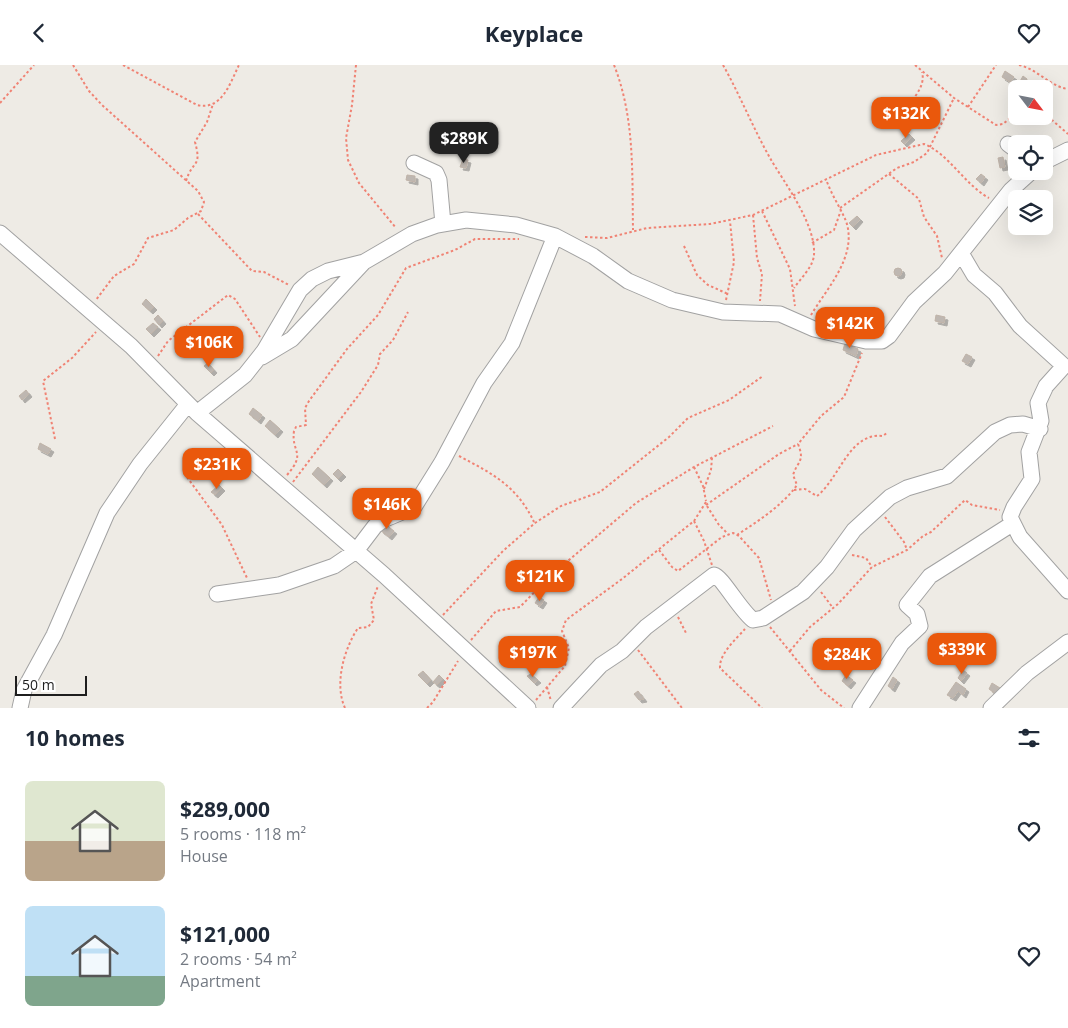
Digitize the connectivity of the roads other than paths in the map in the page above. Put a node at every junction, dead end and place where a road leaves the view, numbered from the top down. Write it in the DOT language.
graph roads {
  1 [pos="1068,150"];
  2 [pos="1053,158"];
  3 [pos="414,163"];
  4 [pos="1023,180"];
  5 [pos="443,224"];
  6 [pos="0,233"];
  7 [pos="555,236"];
  8 [pos="961,253"];
  9 [pos="364,262"];
  10 [pos="257,359"];
  11 [pos="193,409"];
  12 [pos="1040,429"];
  13 [pos="1011,520"];
  14 [pos="356,551"];
  15 [pos="1068,591"];
  16 [pos="217,594"];
  17 [pos="1068,642"];
  18 [pos="531,705"];
  19 [pos="556,706"];
  20 [pos="20,708"];
  21 [pos="860,708"];
  22 [pos="991,708"];
  1 -- 2 [label="street"];
  3 -- 5 [label="street"];
  4 -- 8 [label="street"];
  5 -- 7 [label="street"];
  5 -- 9 [label="street"];
  6 -- 11 [label="street"];
  7 -- 8 [label="street"];
  7 -- 14 [label="street"];
  8 -- 12 [label="street"];
  9 -- 10 [label="street"];
  9 -- 10 [label="street"];
  10 -- 11 [label="street"];
  11 -- 14 [label="street"];
  11 -- 20 [label="street"];
  12 -- 13 [label="street"];
  12 -- 19 [label="street"];
  13 -- 15 [label="street"];
  13 -- 21 [label="street"];
  14 -- 16 [label="street"];
  14 -- 18 [label="street"];
  17 -- 22 [label="street"];
}
